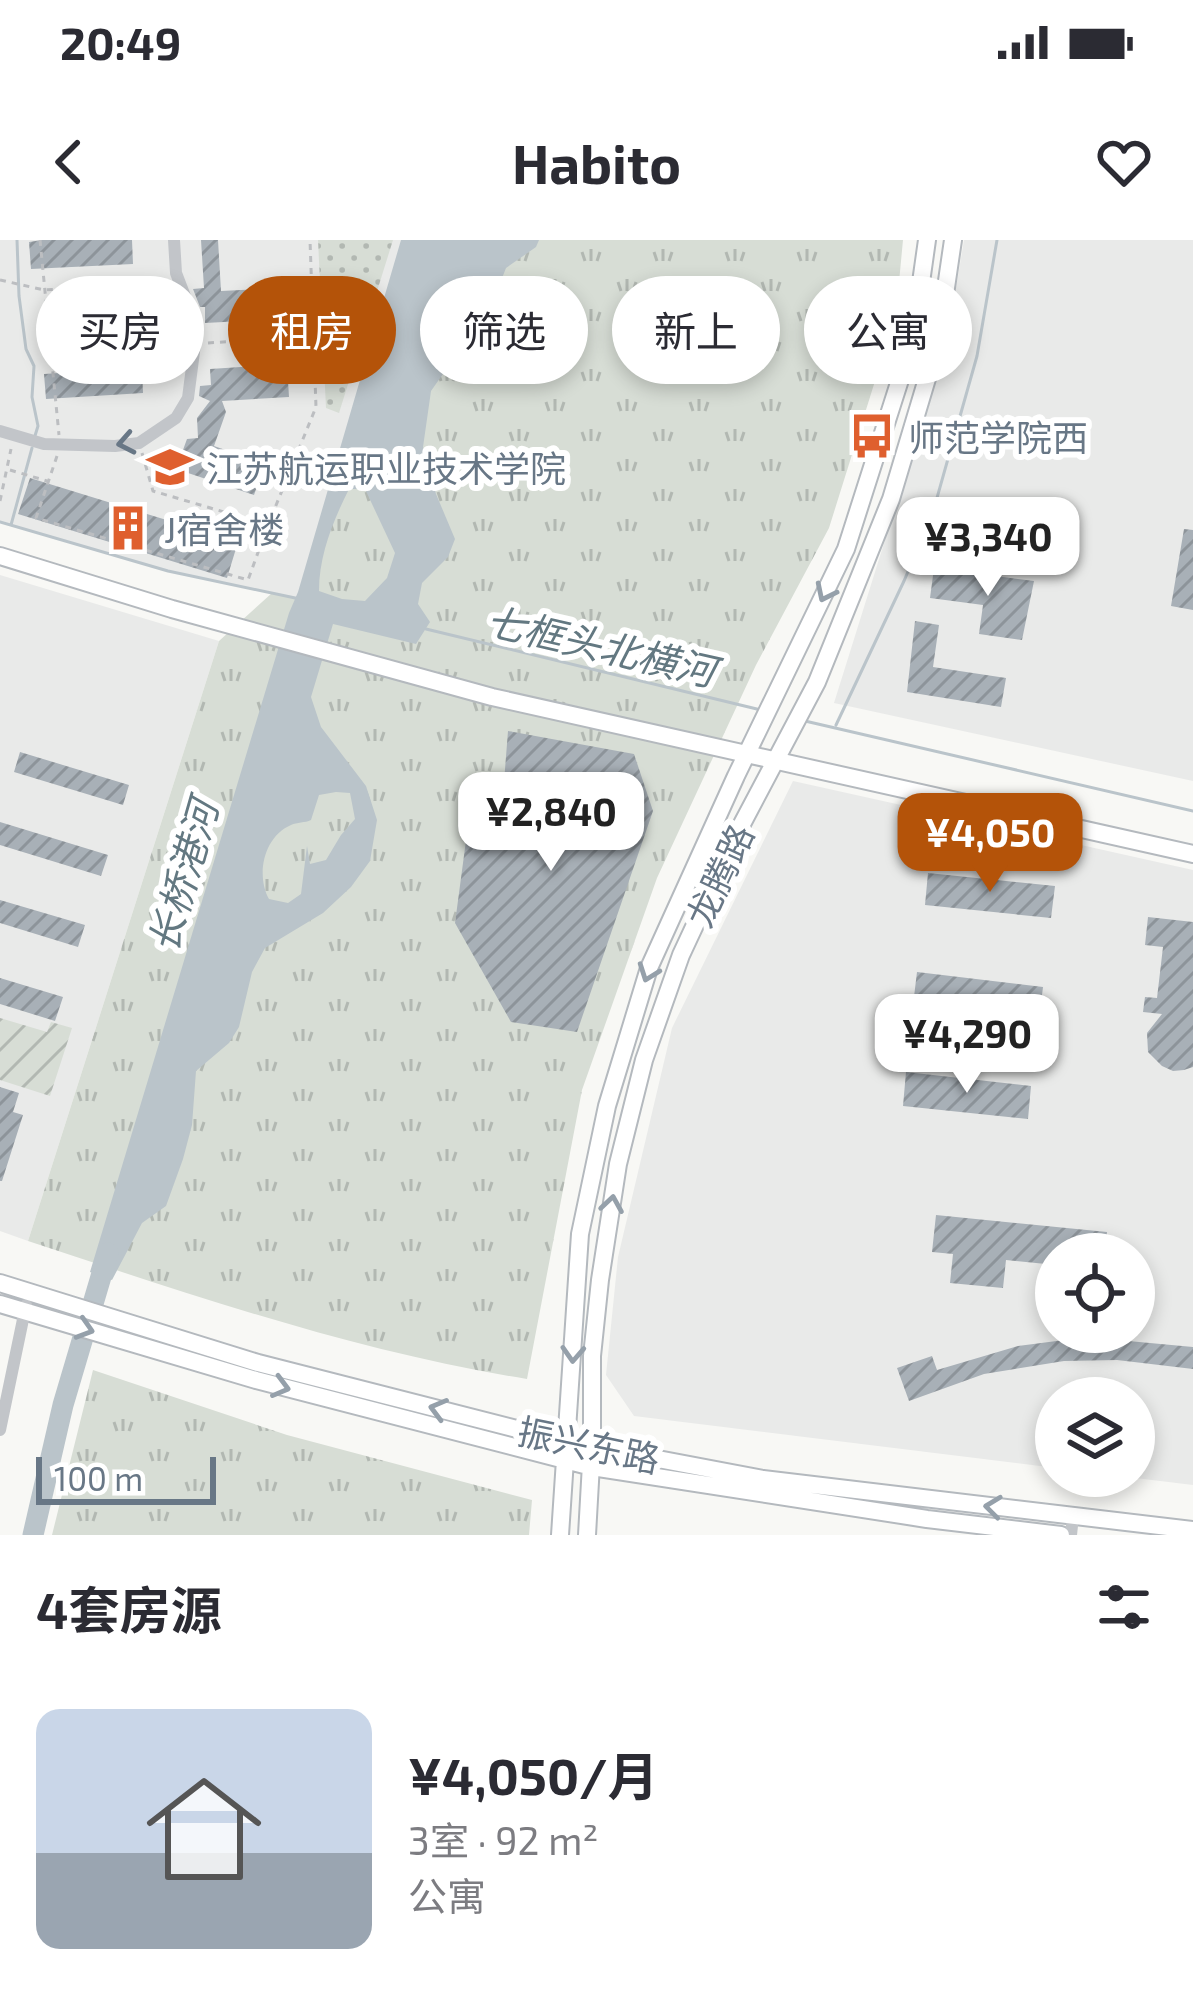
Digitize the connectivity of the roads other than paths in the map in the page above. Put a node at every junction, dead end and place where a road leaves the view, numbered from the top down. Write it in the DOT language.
graph roads {
  1 [pos="174,240"];
  2 [pos="928,240"];
  3 [pos="952,240"];
  4 [pos="13,435"];
  5 [pos="0,556"];
  6 [pos="748,752"];
  7 [pos="776,759"];
  8 [pos="1193,854"];
  9 [pos="0,1283"];
  10 [pos="28,1292"];
  11 [pos="0,1304"];
  12 [pos="33,1314"];
  13 [pos="131,1333"];
  14 [pos="0,1430"];
  15 [pos="592,1446"];
  16 [pos="567,1451"];
  17 [pos="592,1467"];
  18 [pos="1072,1526"];
  19 [pos="1193,1530"];
  20 [pos="560,1535"];
  21 [pos="587,1535"];
  22 [pos="1061,1535"];
  1 -- 4 [label="street, one-way"];
  2 -- 6 [label="main road, 龙腾路, one-way"];
  3 -- 7 [label="main road, 龙腾路"];
  5 -- 6 [label="main road"];
  6 -- 7 [label="main road"];
  6 -- 16 [label="main road, 龙腾路, one-way"];
  7 -- 8 [label="main road"];
  15 -- 7 [label="main road, 龙腾路, one-way"];
  9 -- 10 [label="main road, 振兴东路"];
  10 -- 12 [label="street"];
  10 -- 13 [label="main road, 振兴东路"];
  11 -- 12 [label="main road, 振兴东路"];
  12 -- 13 [label="main road, 振兴东路, one-way"];
  12 -- 14 [label="street"];
  13 -- 16 [label="main road, 振兴东路"];
  15 -- 16 [label="main road, 振兴东路"];
  15 -- 17 [label="main road, 龙腾路"];
  18 -- 15 [label="main road, 振兴东路, one-way"];
  16 -- 17 [label="main road, 振兴东路"];
  16 -- 20 [label="main road, 龙腾路"];
  17 -- 21 [label="main road, 龙腾路"];
  17 -- 22 [label="main road, 振兴东路"];
  18 -- 19 [label="main road, 振兴东路"];
}
